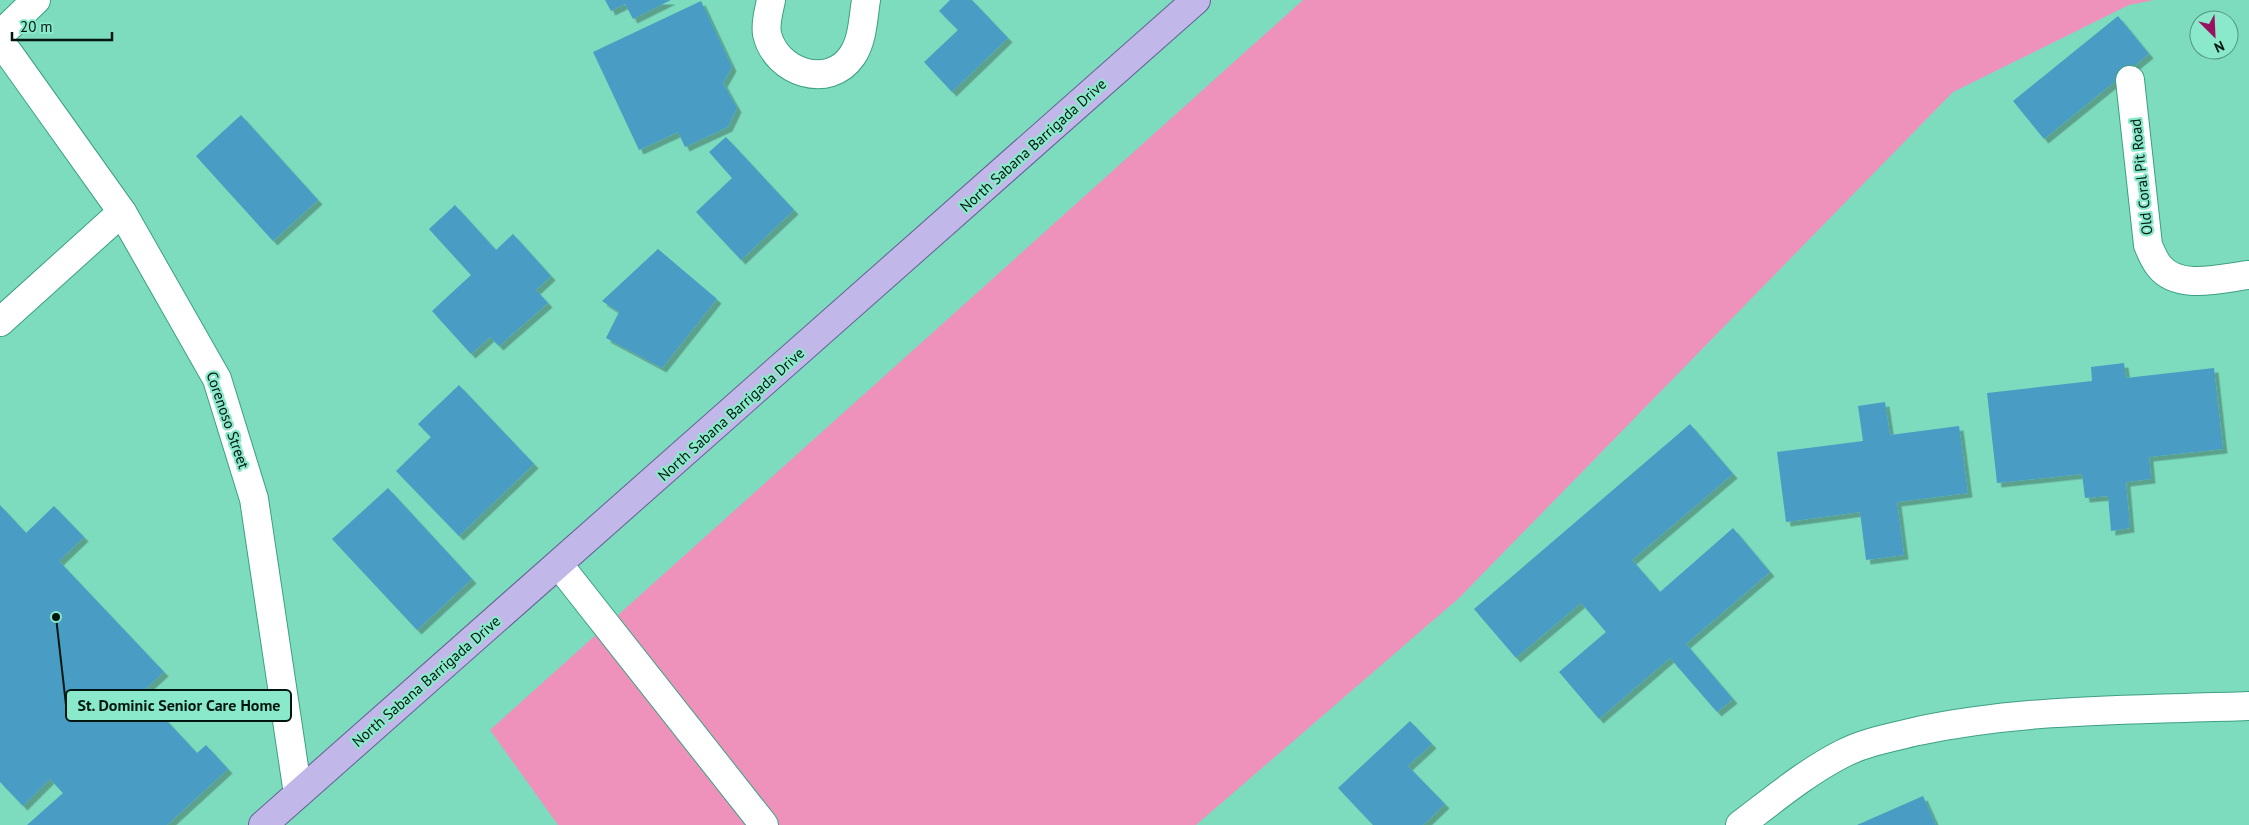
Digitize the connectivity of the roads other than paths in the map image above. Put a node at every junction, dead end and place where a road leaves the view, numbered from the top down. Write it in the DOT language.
graph roads {
  1 [pos="36,0"];
  2 [pos="771,0"];
  3 [pos="866,0"];
  4 [pos="1196,0"];
  5 [pos="0,35"];
  6 [pos="0,45"];
  7 [pos="2130,80"];
  8 [pos="122,212"];
  9 [pos="2249,275"];
  10 [pos="0,322"];
  11 [pos="560,565"];
  12 [pos="2249,706"];
  13 [pos="298,794"];
  14 [pos="263,825"];
  15 [pos="764,825"];
  16 [pos="1740,825"];
  1 -- 5 [label="street"];
  2 -- 3 [label="street"];
  4 -- 11 [label="main road, North Sabana Barrigada Drive"];
  6 -- 8 [label="street, Corenoso Street"];
  7 -- 9 [label="street, Old Coral Pit Road"];
  8 -- 10 [label="street"];
  8 -- 13 [label="street, Corenoso Street"];
  11 -- 13 [label="main road, North Sabana Barrigada Drive"];
  11 -- 15 [label="street"];
  12 -- 16 [label="street"];
  13 -- 14 [label="main road, North Sabana Barrigada Drive"];
}
